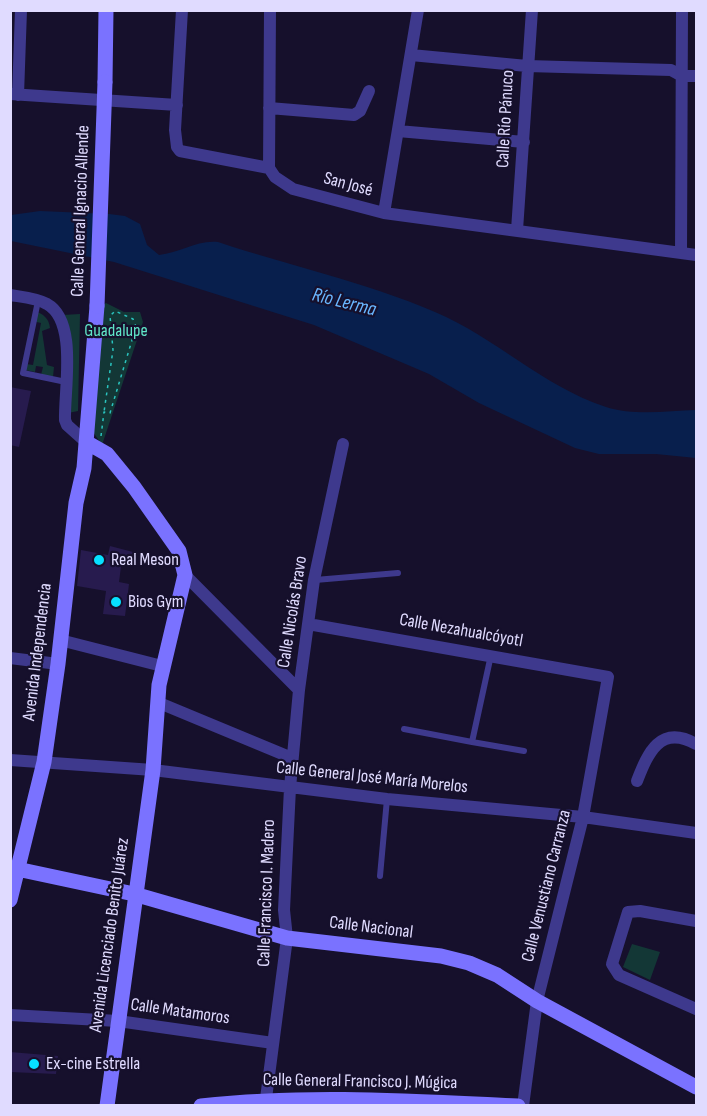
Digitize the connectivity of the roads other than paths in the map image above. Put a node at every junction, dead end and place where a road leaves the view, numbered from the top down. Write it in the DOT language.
graph roads {
  1 [pos="21,10"];
  2 [pos="106,10"];
  3 [pos="182,10"];
  4 [pos="270,10"];
  5 [pos="418,10"];
  6 [pos="532,10"];
  7 [pos="682,10"];
  8 [pos="411,55"];
  9 [pos="527,66"];
  10 [pos="682,75"];
  11 [pos="696,76"];
  12 [pos="369,91"];
  13 [pos="14,95"];
  14 [pos="177,105"];
  15 [pos="269,108"];
  16 [pos="398,130"];
  17 [pos="524,142"];
  18 [pos="269,168"];
  19 [pos="384,213"];
  20 [pos="517,230"];
  21 [pos="681,252"];
  22 [pos="696,255"];
  23 [pos="10,295"];
  24 [pos="38,301"];
  25 [pos="66,382"];
  26 [pos="86,442"];
  27 [pos="343,444"];
  28 [pos="398,573"];
  29 [pos="185,575"];
  30 [pos="314,580"];
  31 [pos="308,624"];
  32 [pos="60,640"];
  33 [pos="491,654"];
  34 [pos="10,658"];
  35 [pos="58,664"];
  36 [pos="162,666"];
  37 [pos="608,676"];
  38 [pos="299,690"];
  39 [pos="157,702"];
  40 [pos="404,729"];
  41 [pos="472,742"];
  42 [pos="696,744"];
  43 [pos="524,751"];
  44 [pos="292,758"];
  45 [pos="10,759"];
  46 [pos="44,762"];
  47 [pos="153,770"];
  48 [pos="637,781"];
  49 [pos="290,788"];
  50 [pos="387,799"];
  51 [pos="583,817"];
  52 [pos="696,833"];
  53 [pos="14,868"];
  54 [pos="380,876"];
  55 [pos="134,894"];
  56 [pos="10,900"];
  57 [pos="696,921"];
  58 [pos="287,938"];
  59 [pos="537,1001"];
  60 [pos="696,1009"];
  61 [pos="10,1015"];
  62 [pos="118,1021"];
  63 [pos="273,1043"];
  64 [pos="696,1087"];
  65 [pos="266,1102"];
  66 [pos="106,1106"];
  67 [pos="201,1106"];
  68 [pos="518,1106"];
  69 [pos="523,1106"];
  1 -- 13 [label="street"];
  2 -- 26 [label="street, Calle General Ignacio Allende, bridge"];
  3 -- 14 [label="street"];
  4 -- 15 [label="street"];
  5 -- 8 [label="street"];
  6 -- 9 [label="street, Calle Río Pánuco"];
  7 -- 10 [label="street"];
  8 -- 9 [label="street"];
  8 -- 16 [label="street"];
  9 -- 10 [label="street"];
  9 -- 17 [label="street, Calle Río Pánuco"];
  10 -- 11 [label="street"];
  10 -- 21 [label="street"];
  12 -- 15 [label="street"];
  13 -- 14 [label="street"];
  14 -- 18 [label="street"];
  15 -- 18 [label="street"];
  16 -- 17 [label="street"];
  16 -- 19 [label="street"];
  17 -- 20 [label="street, Calle Río Pánuco"];
  18 -- 19 [label="street, San José"];
  19 -- 20 [label="street, San José"];
  20 -- 21 [label="street, San José"];
  21 -- 22 [label="street, San José"];
  23 -- 24 [label="street"];
  24 -- 25 [label="street"];
  24 -- 25 [label="lane"];
  25 -- 26 [label="street"];
  26 -- 29 [label="street"];
  26 -- 32 [label="street, Avenida Independencia"];
  27 -- 30 [label="street, Calle Nicolás Bravo"];
  28 -- 30 [label="lane"];
  29 -- 36 [label="street, Avenida Licenciado Benito Juárez"];
  29 -- 38 [label="street"];
  30 -- 31 [label="street, Calle Nicolás Bravo"];
  31 -- 33 [label="street, Calle Nezahualcóyotl"];
  31 -- 38 [label="street, Calle Nicolás Bravo"];
  32 -- 35 [label="street, Avenida Independencia"];
  32 -- 36 [label="street"];
  33 -- 37 [label="street, Calle Nezahualcóyotl"];
  33 -- 41 [label="lane"];
  34 -- 35 [label="street"];
  35 -- 46 [label="street, Avenida Independencia"];
  36 -- 39 [label="street, Avenida Licenciado Benito Juárez"];
  37 -- 51 [label="street, Calle Venustiano Carranza"];
  38 -- 44 [label="street, Calle Nicolás Bravo"];
  39 -- 44 [label="street"];
  39 -- 47 [label="street, Avenida Licenciado Benito Juárez"];
  40 -- 41 [label="lane"];
  41 -- 43 [label="lane"];
  42 -- 48 [label="street"];
  44 -- 49 [label="street, Calle Nicolás Bravo"];
  45 -- 46 [label="street, Calle General José María Morelos"];
  46 -- 47 [label="street, Calle General José María Morelos"];
  46 -- 53 [label="street, Avenida Independencia"];
  47 -- 49 [label="street, Calle General José María Morelos"];
  47 -- 55 [label="street, Avenida Licenciado Benito Juárez"];
  49 -- 50 [label="street, Calle General José María Morelos"];
  49 -- 58 [label="street, Calle Francisco I. Madero"];
  50 -- 51 [label="street, Calle General José María Morelos"];
  50 -- 54 [label="lane"];
  51 -- 52 [label="street, Calle General José María Morelos"];
  51 -- 59 [label="street, Calle Venustiano Carranza"];
  53 -- 55 [label="street, Calle Nacional"];
  53 -- 56 [label="street, Avenida Independencia"];
  55 -- 58 [label="street, Calle Nacional"];
  55 -- 62 [label="street, Avenida Licenciado Benito Juárez"];
  57 -- 60 [label="street"];
  58 -- 59 [label="street, Calle Nacional"];
  58 -- 63 [label="street, Calle Francisco I. Madero"];
  59 -- 64 [label="street, Calle Nacional"];
  59 -- 69 [label="street, Calle Venustiano Carranza"];
  61 -- 62 [label="street, Calle Matamoros"];
  62 -- 63 [label="street, Calle Matamoros"];
  62 -- 66 [label="street, Avenida Licenciado Benito Juárez"];
  63 -- 65 [label="street, Calle Francisco I. Madero"];
  65 -- 67 [label="street, Calle General Francisco J. Múgica"];
  65 -- 68 [label="street, Calle General Francisco J. Múgica"];
}
